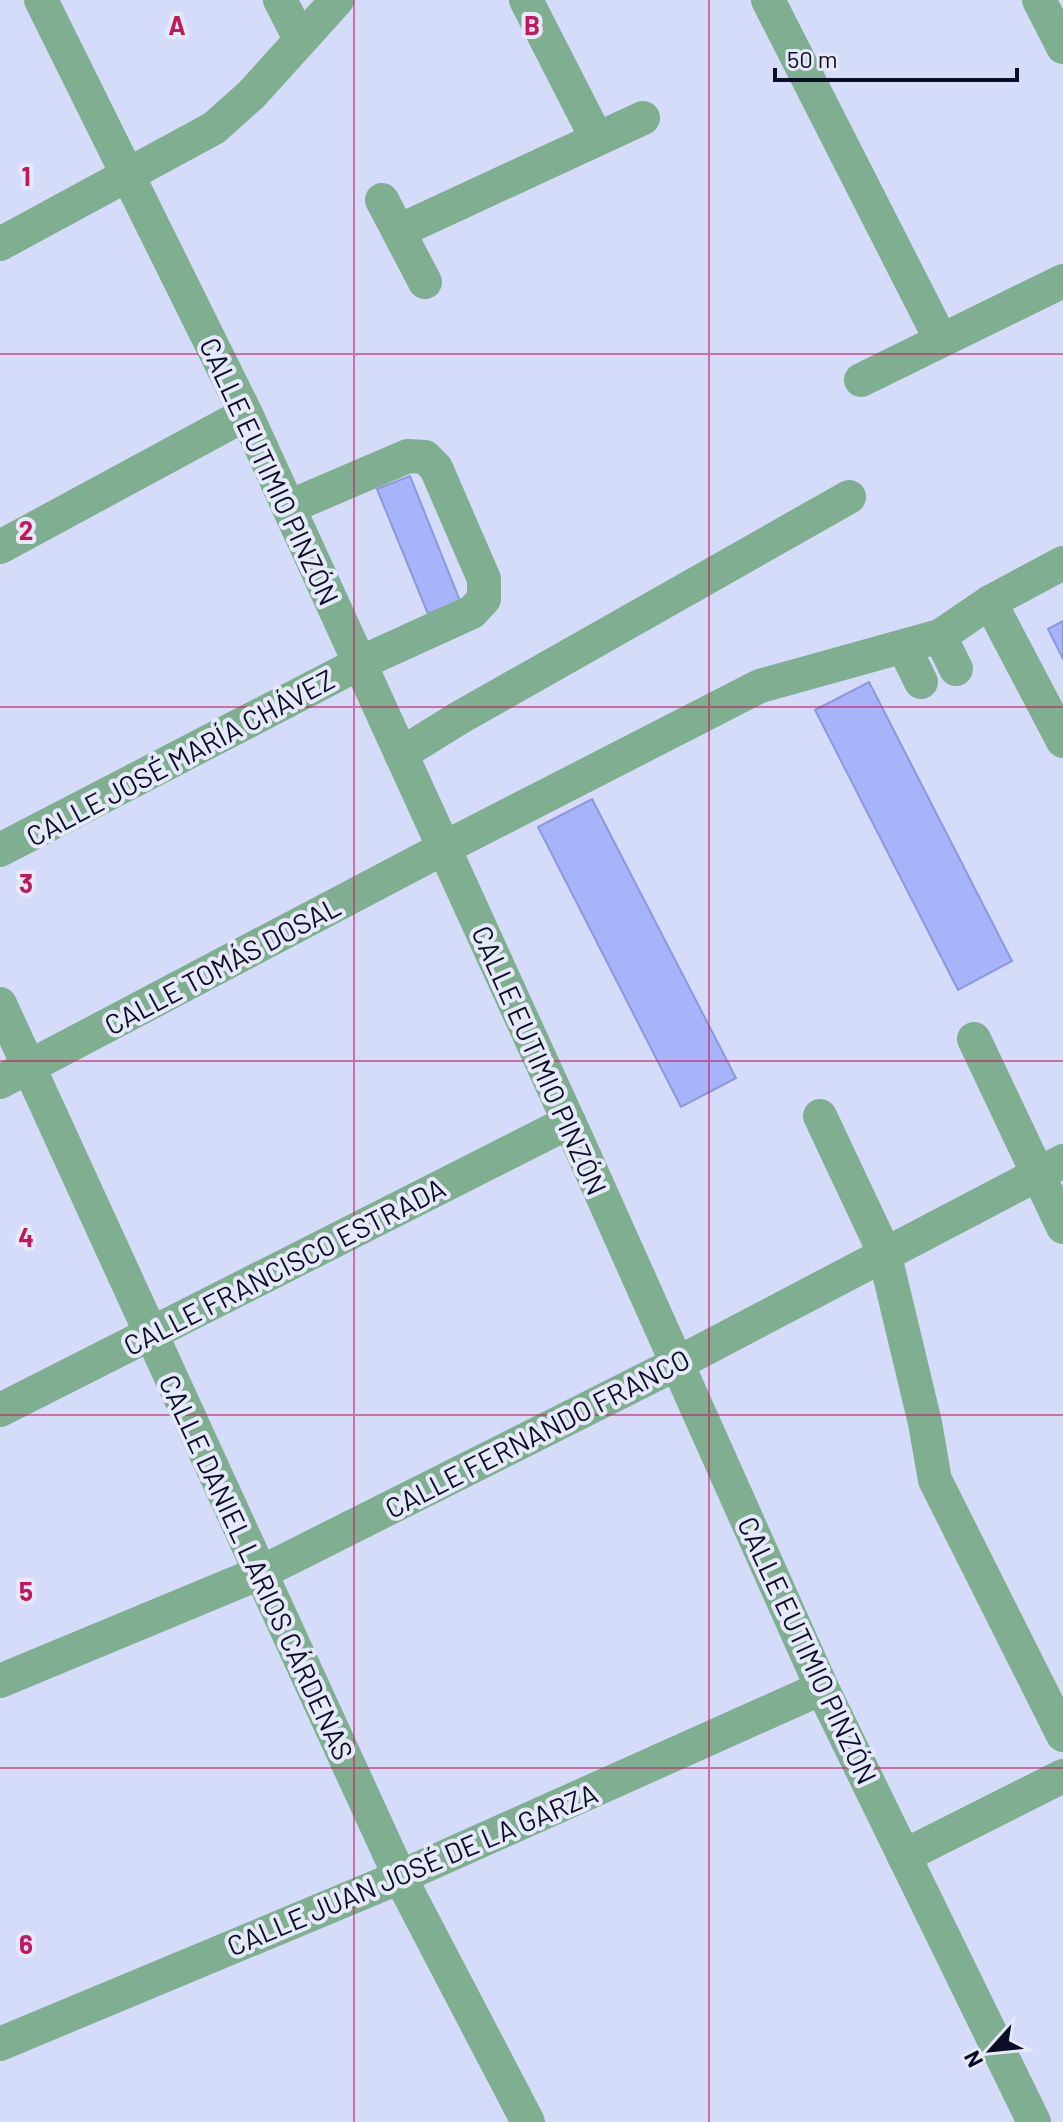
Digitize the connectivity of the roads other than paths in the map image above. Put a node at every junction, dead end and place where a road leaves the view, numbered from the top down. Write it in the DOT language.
graph roads {
  1 [pos="41,0"];
  2 [pos="280,0"];
  3 [pos="337,0"];
  4 [pos="526,0"];
  5 [pos="768,0"];
  6 [pos="1039,0"];
  7 [pos="300,39"];
  8 [pos="1063,47"];
  9 [pos="643,118"];
  10 [pos="597,139"];
  11 [pos="128,176"];
  12 [pos="382,200"];
  13 [pos="399,231"];
  14 [pos="0,244"];
  15 [pos="1063,281"];
  16 [pos="425,282"];
  17 [pos="941,340"];
  18 [pos="861,380"];
  19 [pos="246,414"];
  20 [pos="849,497"];
  21 [pos="289,507"];
  22 [pos="0,547"];
  23 [pos="1063,563"];
  24 [pos="990,602"];
  25 [pos="940,636"];
  26 [pos="904,647"];
  27 [pos="360,663"];
  28 [pos="956,669"];
  29 [pos="921,682"];
  30 [pos="1063,741"];
  31 [pos="401,754"];
  32 [pos="444,848"];
  33 [pos="0,850"];
  34 [pos="0,1004"];
  35 [pos="974,1039"];
  36 [pos="14,1075"];
  37 [pos="820,1116"];
  38 [pos="569,1122"];
  39 [pos="1050,1167"];
  40 [pos="1063,1227"];
  41 [pos="884,1252"];
  42 [pos="150,1334"];
  43 [pos="678,1363"];
  44 [pos="0,1410"];
  45 [pos="260,1573"];
  46 [pos="0,1681"];
  47 [pos="822,1688"];
  48 [pos="1063,1735"];
  49 [pos="1063,1776"];
  50 [pos="904,1856"];
  51 [pos="400,1877"];
  52 [pos="0,2044"];
  53 [pos="528,2122"];
  54 [pos="1034,2122"];
  1 -- 11 [label="street, CALLE EUTIMIO PINZÓN"];
  2 -- 7 [label="street"];
  3 -- 7 [label="street"];
  4 -- 10 [label="street"];
  5 -- 17 [label="street"];
  6 -- 8 [label="street"];
  7 -- 11 [label="street"];
  9 -- 10 [label="street"];
  10 -- 13 [label="street"];
  11 -- 14 [label="street"];
  11 -- 19 [label="street, CALLE EUTIMIO PINZÓN"];
  12 -- 13 [label="street"];
  13 -- 16 [label="street"];
  15 -- 17 [label="street"];
  17 -- 18 [label="street"];
  19 -- 21 [label="street, CALLE EUTIMIO PINZÓN"];
  19 -- 22 [label="street"];
  20 -- 31 [label="street"];
  21 -- 27 [label="street, CALLE EUTIMIO PINZÓN"];
  21 -- 27 [label="street, CALLE JOSÉ MARÍA CHÁVEZ"];
  23 -- 24 [label="street, CALLE TOMÁS DOSAL"];
  24 -- 25 [label="street, CALLE TOMÁS DOSAL"];
  24 -- 30 [label="street"];
  25 -- 26 [label="street, CALLE TOMÁS DOSAL"];
  25 -- 28 [label="street"];
  26 -- 29 [label="street"];
  26 -- 32 [label="street, CALLE TOMÁS DOSAL"];
  27 -- 31 [label="street, CALLE EUTIMIO PINZÓN"];
  27 -- 33 [label="street, CALLE JOSÉ MARÍA CHÁVEZ"];
  31 -- 32 [label="street, CALLE EUTIMIO PINZÓN"];
  32 -- 36 [label="street, CALLE TOMÁS DOSAL"];
  32 -- 38 [label="street, CALLE EUTIMIO PINZÓN"];
  34 -- 36 [label="street, CALLE DANIEL LARIOS CÁRDENAS"];
  35 -- 39 [label="street"];
  36 -- 42 [label="street, CALLE DANIEL LARIOS CÁRDENAS"];
  37 -- 41 [label="street"];
  38 -- 42 [label="street, CALLE FRANCISCO ESTRADA"];
  38 -- 43 [label="street, CALLE EUTIMIO PINZÓN"];
  39 -- 40 [label="street"];
  39 -- 41 [label="street, CALLE FERNANDO FRANCO"];
  41 -- 43 [label="street, CALLE FERNANDO FRANCO"];
  41 -- 48 [label="street"];
  42 -- 44 [label="street, CALLE FRANCISCO ESTRADA"];
  42 -- 45 [label="street, CALLE DANIEL LARIOS CÁRDENAS"];
  43 -- 45 [label="street, CALLE FERNANDO FRANCO"];
  43 -- 47 [label="street, CALLE EUTIMIO PINZÓN"];
  45 -- 46 [label="street, CALLE FERNANDO FRANCO"];
  45 -- 51 [label="street, CALLE DANIEL LARIOS CÁRDENAS"];
  47 -- 50 [label="street, CALLE EUTIMIO PINZÓN"];
  47 -- 51 [label="street, CALLE JUAN JOSÉ DE LA GARZA"];
  49 -- 50 [label="street"];
  50 -- 54 [label="street, CALLE EUTIMIO PINZÓN"];
  51 -- 52 [label="street, CALLE JUAN JOSÉ DE LA GARZA"];
  51 -- 53 [label="street, CALLE DANIEL LARIOS CÁRDENAS"];
}
